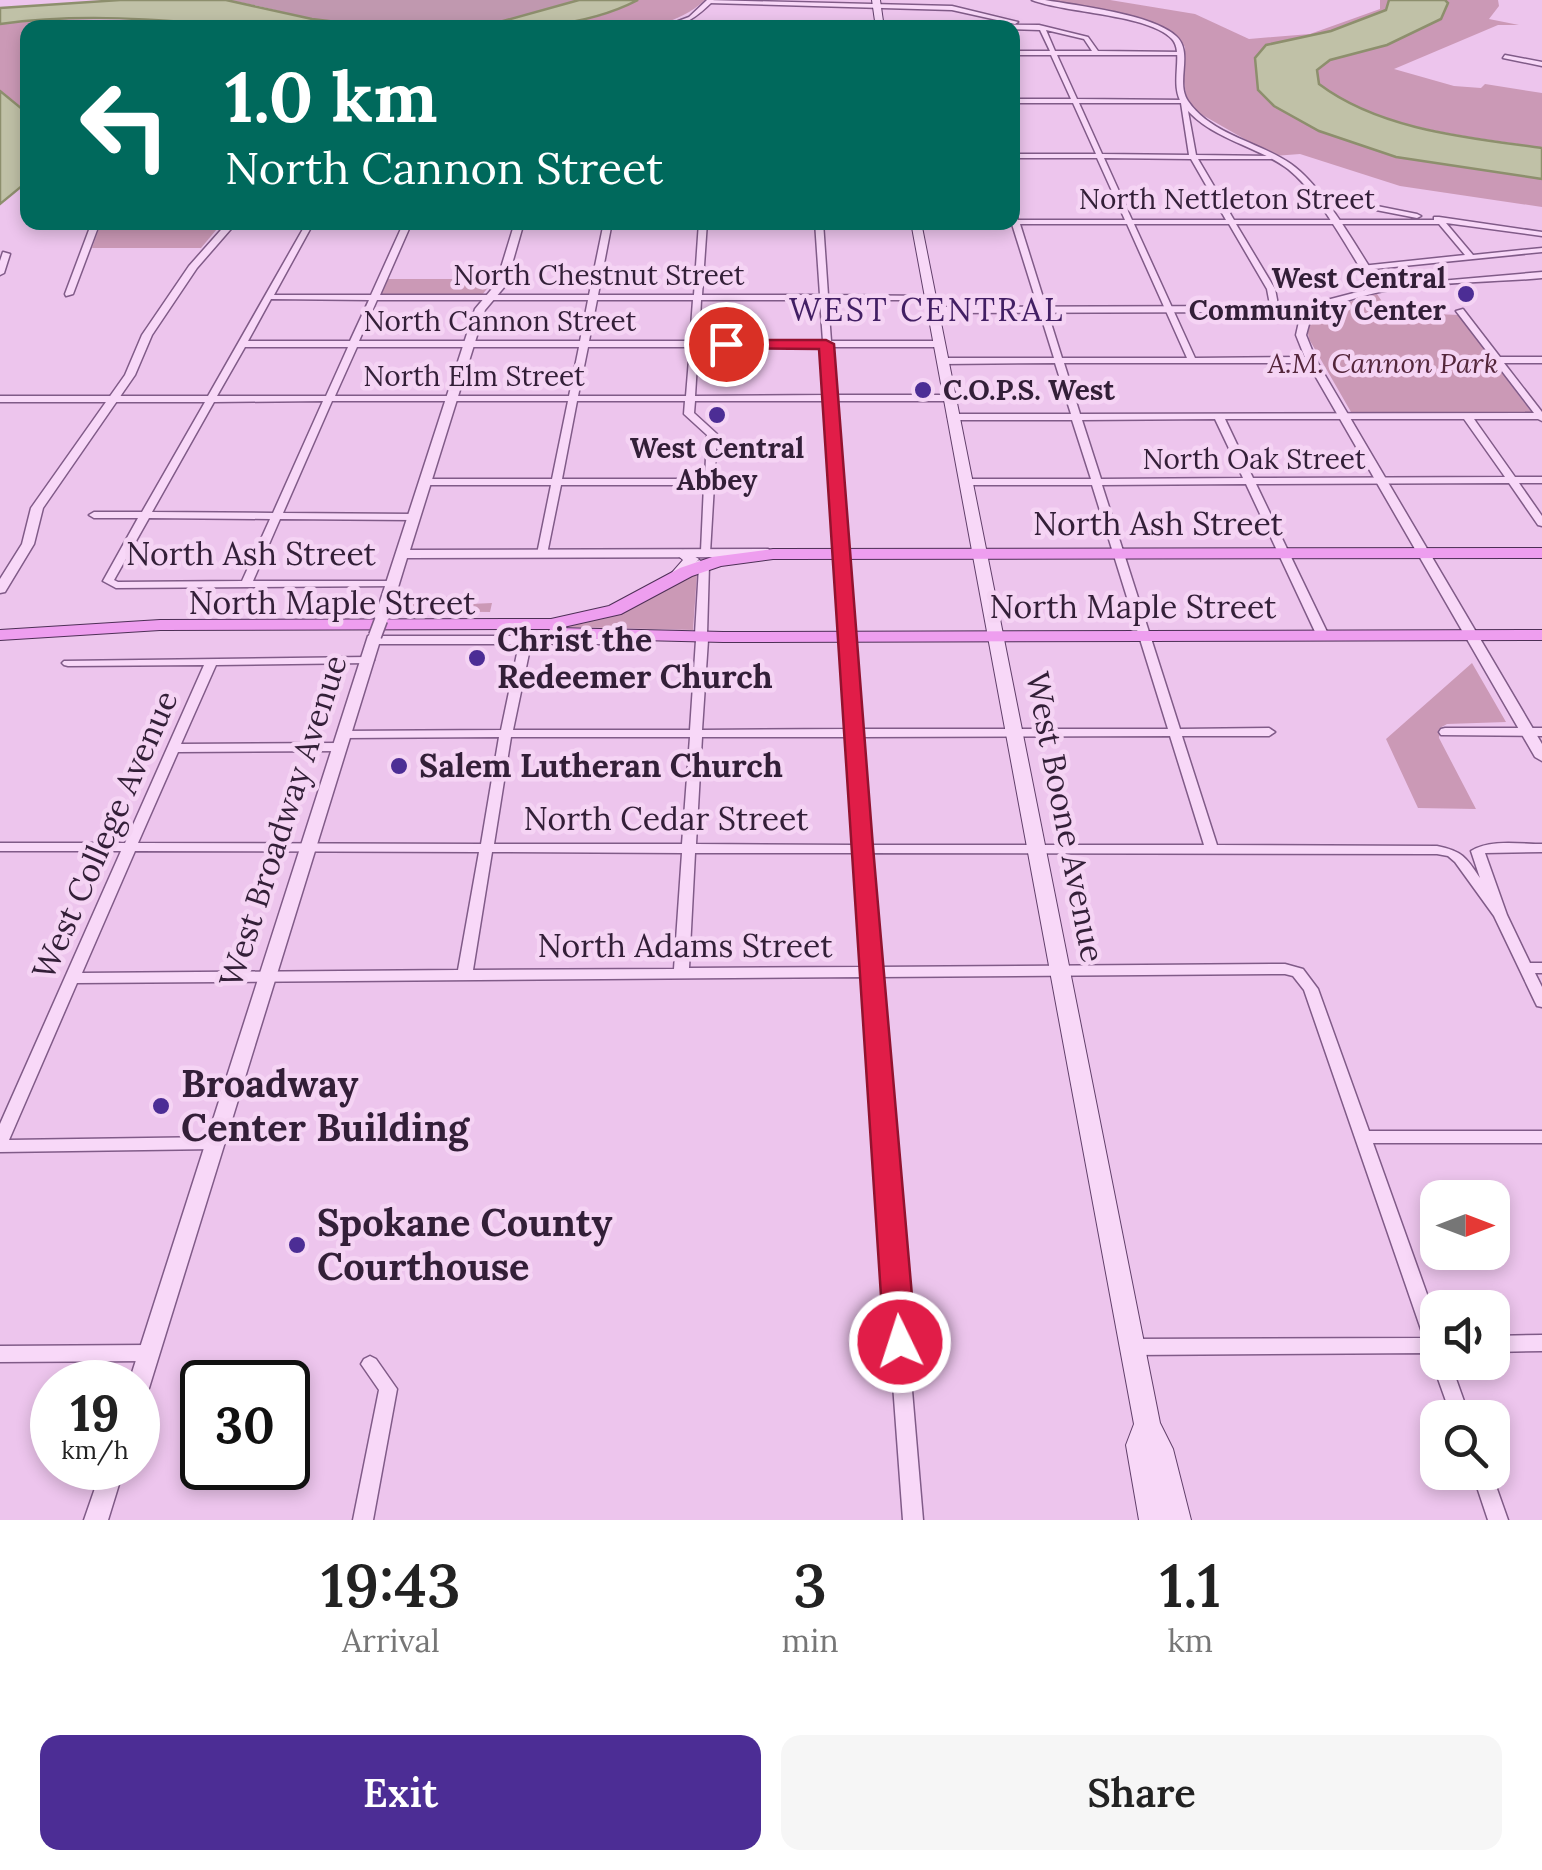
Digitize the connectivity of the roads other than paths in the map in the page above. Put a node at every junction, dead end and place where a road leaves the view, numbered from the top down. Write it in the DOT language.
graph roads {
  1 [pos="962,0"];
  2 [pos="1035,0"];
  3 [pos="710,1"];
  4 [pos="876,3"];
  5 [pos="786,6"];
  6 [pos="952,8"];
  7 [pos="685,20"];
  8 [pos="773,20"];
  9 [pos="1006,20"];
  10 [pos="1020,23"];
  11 [pos="1020,28"];
  12 [pos="1042,28"];
  13 [pos="1020,53"];
  14 [pos="1054,53"];
  15 [pos="1096,53"];
  16 [pos="1180,53"];
  17 [pos="1505,57"];
  18 [pos="1542,64"];
  19 [pos="1076,100"];
  20 [pos="1020,101"];
  21 [pos="1184,101"];
  22 [pos="1020,156"];
  23 [pos="1100,156"];
  24 [pos="1193,156"];
  25 [pos="1271,156"];
  26 [pos="1312,195"];
  27 [pos="1020,218"];
  28 [pos="1440,220"];
  29 [pos="1130,222"];
  30 [pos="1231,222"];
  31 [pos="1332,222"];
  32 [pos="93,230"];
  33 [pos="219,230"];
  34 [pos="226,230"];
  35 [pos="306,230"];
  36 [pos="404,230"];
  37 [pos="517,230"];
  38 [pos="606,230"];
  39 [pos="702,230"];
  40 [pos="820,230"];
  41 [pos="917,230"];
  42 [pos="1018,230"];
  43 [pos="1542,234"];
  44 [pos="1542,250"];
  45 [pos="6,254"];
  46 [pos="1470,257"];
  47 [pos="1364,268"];
  48 [pos="0,273"];
  49 [pos="1536,275"];
  50 [pos="180,279"];
  51 [pos="1542,283"];
  52 [pos="1380,291"];
  53 [pos="69,294"];
  54 [pos="268,297"];
  55 [pos="374,297"];
  56 [pos="490,297"];
  57 [pos="593,297"];
  58 [pos="698,297"];
  59 [pos="824,298"];
  60 [pos="931,304"];
  61 [pos="1042,310"];
  62 [pos="1169,310"];
  63 [pos="1275,310"];
  64 [pos="1460,311"];
  65 [pos="1306,315"];
  66 [pos="242,344"];
  67 [pos="354,344"];
  68 [pos="469,344"];
  69 [pos="584,344"];
  70 [pos="694,344"];
  71 [pos="826,344"];
  72 [pos="939,344"];
  73 [pos="942,360"];
  74 [pos="1058,360"];
  75 [pos="1192,360"];
  76 [pos="1311,360"];
  77 [pos="1498,360"];
  78 [pos="1542,360"];
  79 [pos="831,398"];
  80 [pos="949,398"];
  81 [pos="0,399"];
  82 [pos="110,399"];
  83 [pos="210,399"];
  84 [pos="330,399"];
  85 [pos="452,399"];
  86 [pos="573,399"];
  87 [pos="690,399"];
  88 [pos="1219,416"];
  89 [pos="1343,416"];
  90 [pos="1467,416"];
  91 [pos="953,417"];
  92 [pos="1077,417"];
  93 [pos="1542,417"];
  94 [pos="1512,480"];
  95 [pos="1542,480"];
  96 [pos="1250,481"];
  97 [pos="1380,481"];
  98 [pos="425,482"];
  99 [pos="556,482"];
  100 [pos="709,482"];
  101 [pos="966,482"];
  102 [pos="1096,482"];
  103 [pos="94,515"];
  104 [pos="277,516"];
  105 [pos="144,517"];
  106 [pos="414,517"];
  107 [pos="1542,523"];
  108 [pos="1542,553"];
  109 [pos="402,554"];
  110 [pos="542,554"];
  111 [pos="842,554"];
  112 [pos="980,554"];
  113 [pos="1119,554"];
  114 [pos="1285,554"];
  115 [pos="1424,554"];
  116 [pos="696,557"];
  117 [pos="246,584"];
  118 [pos="393,584"];
  119 [pos="0,589"];
  120 [pos="1472,635"];
  121 [pos="1542,635"];
  122 [pos="1144,636"];
  123 [pos="1324,636"];
  124 [pos="701,637"];
  125 [pos="846,637"];
  126 [pos="996,637"];
  127 [pos="0,638"];
  128 [pos="375,638"];
  129 [pos="526,639"];
  130 [pos="368,660"];
  131 [pos="212,661"];
  132 [pos="68,663"];
  133 [pos="1014,732"];
  134 [pos="1174,732"];
  135 [pos="1270,732"];
  136 [pos="1444,732"];
  137 [pos="1535,732"];
  138 [pos="506,733"];
  139 [pos="852,733"];
  140 [pos="696,734"];
  141 [pos="342,740"];
  142 [pos="174,748"];
  143 [pos="1542,757"];
  144 [pos="308,846"];
  145 [pos="487,846"];
  146 [pos="689,846"];
  147 [pos="0,847"];
  148 [pos="860,847"];
  149 [pos="129,848"];
  150 [pos="1034,848"];
  151 [pos="1211,848"];
  152 [pos="1542,848"];
  153 [pos="1500,915"];
  154 [pos="1525,968"];
  155 [pos="1542,968"];
  156 [pos="1059,971"];
  157 [pos="871,972"];
  158 [pos="682,973"];
  159 [pos="466,974"];
  160 [pos="267,975"];
  161 [pos="72,978"];
  162 [pos="1542,1002"];
  163 [pos="1363,1137"];
  164 [pos="1542,1137"];
  165 [pos="216,1142"];
  166 [pos="0,1144"];
  167 [pos="1420,1300"];
  168 [pos="1542,1343"];
  169 [pos="1510,1344"];
  170 [pos="1131,1347"];
  171 [pos="1420,1351"];
  172 [pos="0,1354"];
  173 [pos="148,1354"];
  174 [pos="146,1360"];
  175 [pos="370,1364"];
  176 [pos="1147,1424"];
  177 [pos="105,1490"];
  178 [pos="1487,1490"];
  179 [pos="96,1520"];
  180 [pos="363,1520"];
  181 [pos="914,1520"];
  182 [pos="1153,1520"];
  183 [pos="1177,1520"];
  184 [pos="1498,1520"];
  1 -- 6 [label="street"];
  2 -- 16 [label="street"];
  3 -- 5 [label="street"];
  3 -- 7 [label="street"];
  4 -- 5 [label="street"];
  4 -- 6 [label="street"];
  5 -- 8 [label="street"];
  6 -- 9 [label="street"];
  10 -- 12 [label="street"];
  11 -- 12 [label="street"];
  12 -- 14 [label="street"];
  12 -- 15 [label="street"];
  13 -- 14 [label="street"];
  14 -- 15 [label="street"];
  14 -- 19 [label="street"];
  15 -- 16 [label="street"];
  16 -- 21 [label="street"];
  17 -- 18 [label="street"];
  19 -- 20 [label="street"];
  19 -- 21 [label="street"];
  19 -- 23 [label="street"];
  21 -- 24 [label="street"];
  21 -- 25 [label="street"];
  22 -- 23 [label="street"];
  23 -- 24 [label="street"];
  23 -- 29 [label="street"];
  24 -- 25 [label="street"];
  24 -- 30 [label="street"];
  25 -- 26 [label="street"];
  26 -- 28 [label="street"];
  26 -- 31 [label="street"];
  27 -- 29 [label="street, North Nettleton Street"];
  28 -- 31 [label="street, North Nettleton Street"];
  28 -- 43 [label="street"];
  28 -- 46 [label="street"];
  29 -- 30 [label="street, North Nettleton Street"];
  29 -- 62 [label="street"];
  30 -- 31 [label="street, North Nettleton Street"];
  30 -- 63 [label="street"];
  31 -- 47 [label="street"];
  32 -- 53 [label="street"];
  33 -- 50 [label="street"];
  34 -- 50 [label="street"];
  35 -- 54 [label="street"];
  36 -- 55 [label="street"];
  37 -- 56 [label="street, West Broadway Avenue"];
  38 -- 57 [label="street"];
  39 -- 58 [label="street"];
  40 -- 59 [label="street"];
  41 -- 60 [label="main road, West Boone Avenue"];
  42 -- 61 [label="street"];
  44 -- 46 [label="street"];
  45 -- 48 [label="street"];
  46 -- 47 [label="street"];
  47 -- 52 [label="street"];
  49 -- 51 [label="street"];
  49 -- 52 [label="street"];
  50 -- 82 [label="street"];
  52 -- 65 [label="street"];
  54 -- 55 [label="street, North Chestnut Street"];
  54 -- 66 [label="street"];
  55 -- 56 [label="street, North Chestnut Street"];
  55 -- 67 [label="street"];
  56 -- 57 [label="street, North Chestnut Street"];
  56 -- 68 [label="street, West Broadway Avenue"];
  57 -- 58 [label="street, North Chestnut Street"];
  57 -- 69 [label="street"];
  58 -- 59 [label="street, North Chestnut Street"];
  58 -- 70 [label="street"];
  59 -- 60 [label="street, North Chestnut Street"];
  59 -- 71 [label="street"];
  60 -- 61 [label="street"];
  60 -- 72 [label="main road, West Boone Avenue"];
  61 -- 62 [label="street"];
  61 -- 74 [label="street"];
  62 -- 63 [label="street"];
  62 -- 75 [label="street"];
  63 -- 65 [label="street"];
  64 -- 77 [label="street"];
  65 -- 76 [label="street"];
  66 -- 67 [label="street, North Cannon Street"];
  66 -- 83 [label="street"];
  67 -- 68 [label="street, North Cannon Street"];
  67 -- 84 [label="street"];
  68 -- 69 [label="street, North Cannon Street"];
  68 -- 85 [label="street, West Broadway Avenue"];
  69 -- 70 [label="street, North Cannon Street"];
  69 -- 86 [label="street"];
  70 -- 71 [label="street, North Cannon Street"];
  70 -- 87 [label="street"];
  71 -- 72 [label="street, North Cannon Street"];
  71 -- 79 [label="street"];
  72 -- 73 [label="main road, West Boone Avenue"];
  73 -- 74 [label="street"];
  73 -- 80 [label="main road, West Boone Avenue"];
  74 -- 75 [label="street"];
  74 -- 92 [label="street"];
  75 -- 76 [label="street"];
  76 -- 89 [label="street"];
  77 -- 78 [label="street"];
  77 -- 93 [label="street"];
  79 -- 80 [label="street, North Elm Street"];
  79 -- 87 [label="street, North Elm Street"];
  79 -- 111 [label="street"];
  80 -- 91 [label="main road, West Boone Avenue"];
  81 -- 82 [label="street, North Elm Street"];
  82 -- 83 [label="street, North Elm Street"];
  82 -- 119 [label="street"];
  83 -- 84 [label="street, North Elm Street"];
  83 -- 105 [label="street"];
  84 -- 85 [label="street, North Elm Street"];
  84 -- 104 [label="street"];
  85 -- 86 [label="street, North Elm Street"];
  85 -- 98 [label="street, West Broadway Avenue"];
  86 -- 87 [label="street, North Elm Street"];
  86 -- 99 [label="street"];
  87 -- 100 [label="street"];
  88 -- 89 [label="street"];
  88 -- 92 [label="street"];
  88 -- 96 [label="street"];
  89 -- 90 [label="street"];
  89 -- 97 [label="street"];
  90 -- 93 [label="street"];
  90 -- 94 [label="street"];
  91 -- 92 [label="street"];
  91 -- 101 [label="main road, West Boone Avenue"];
  92 -- 102 [label="street"];
  94 -- 95 [label="street, North Oak Street"];
  94 -- 97 [label="street, North Oak Street"];
  94 -- 107 [label="street"];
  96 -- 97 [label="street, North Oak Street"];
  96 -- 102 [label="street, North Oak Street"];
  96 -- 114 [label="street"];
  97 -- 115 [label="street"];
  98 -- 99 [label="street"];
  98 -- 106 [label="street, West Broadway Avenue"];
  99 -- 100 [label="street"];
  99 -- 110 [label="street"];
  100 -- 116 [label="street"];
  101 -- 102 [label="street, North Oak Street"];
  101 -- 112 [label="main road, West Boone Avenue"];
  102 -- 113 [label="street"];
  103 -- 105 [label="street"];
  104 -- 105 [label="street"];
  104 -- 106 [label="street"];
  104 -- 117 [label="street"];
  105 -- 117 [label="street, North Ash Street"];
  106 -- 109 [label="street, West Broadway Avenue"];
  108 -- 115 [label="main road, North Ash Street"];
  109 -- 110 [label="street, North Ash Street"];
  109 -- 118 [label="street, West Broadway Avenue"];
  110 -- 116 [label="street, North Ash Street"];
  111 -- 112 [label="main road, North Ash Street"];
  111 -- 116 [label="main road, North Ash Street"];
  111 -- 125 [label="street"];
  112 -- 113 [label="main road, North Ash Street"];
  112 -- 126 [label="main road, West Boone Avenue"];
  113 -- 114 [label="main road, North Ash Street"];
  113 -- 122 [label="street"];
  114 -- 115 [label="main road, North Ash Street"];
  114 -- 123 [label="street"];
  115 -- 120 [label="street"];
  116 -- 124 [label="street"];
  116 -- 127 [label="main road, North Maple Street"];
  117 -- 118 [label="street, North Ash Street"];
  118 -- 128 [label="street, West Broadway Avenue, bridge"];
  120 -- 121 [label="main road, North Maple Street"];
  120 -- 123 [label="main road, North Maple Street"];
  120 -- 137 [label="street"];
  122 -- 123 [label="main road, North Maple Street"];
  122 -- 126 [label="main road, North Maple Street"];
  122 -- 134 [label="street"];
  124 -- 125 [label="main road, North Maple Street"];
  124 -- 127 [label="main road, North Maple Street"];
  124 -- 129 [label="street, North Maple Street"];
  124 -- 140 [label="street"];
  125 -- 126 [label="main road, North Maple Street"];
  125 -- 139 [label="street"];
  126 -- 133 [label="main road, West Boone Avenue"];
  128 -- 129 [label="street, North Maple Street"];
  128 -- 130 [label="street, West Broadway Avenue"];
  129 -- 138 [label="street"];
  130 -- 131 [label="street, North Maple Street"];
  130 -- 141 [label="street, West Broadway Avenue"];
  131 -- 132 [label="street, North Maple Street"];
  131 -- 142 [label="street, West College Avenue"];
  133 -- 134 [label="street"];
  133 -- 139 [label="street"];
  133 -- 150 [label="main road, West Boone Avenue"];
  134 -- 135 [label="street"];
  134 -- 151 [label="street"];
  136 -- 137 [label="street"];
  137 -- 143 [label="street"];
  138 -- 140 [label="street"];
  138 -- 141 [label="street"];
  138 -- 145 [label="street"];
  139 -- 140 [label="street"];
  139 -- 148 [label="street"];
  140 -- 146 [label="street"];
  141 -- 142 [label="street"];
  141 -- 144 [label="street, West Broadway Avenue"];
  142 -- 149 [label="street, West College Avenue"];
  144 -- 145 [label="street, North Cedar Street"];
  144 -- 149 [label="street, North Cedar Street"];
  144 -- 160 [label="street, West Broadway Avenue"];
  145 -- 146 [label="street, North Cedar Street"];
  145 -- 159 [label="street"];
  146 -- 148 [label="street, North Cedar Street"];
  146 -- 158 [label="street"];
  147 -- 149 [label="street, North Cedar Street"];
  148 -- 150 [label="street, North Cedar Street"];
  148 -- 157 [label="street"];
  149 -- 161 [label="street, West College Avenue"];
  150 -- 151 [label="street, North Cedar Street"];
  150 -- 156 [label="main road, West Boone Avenue"];
  151 -- 153 [label="street, North Cedar Street"];
  152 -- 153 [label="street"];
  153 -- 154 [label="street"];
  154 -- 155 [label="street"];
  154 -- 162 [label="street"];
  156 -- 157 [label="street, North Adams Street"];
  156 -- 163 [label="street, North Adams Street"];
  156 -- 170 [label="main road, West Boone Avenue"];
  157 -- 158 [label="street, North Adams Street"];
  157 -- 181 [label="street"];
  158 -- 159 [label="street, North Adams Street"];
  159 -- 160 [label="street, North Adams Street"];
  160 -- 161 [label="street, North Adams Street"];
  160 -- 165 [label="street, West Broadway Avenue"];
  161 -- 166 [label="street, West College Avenue"];
  163 -- 164 [label="street"];
  163 -- 167 [label="street"];
  165 -- 166 [label="street"];
  165 -- 173 [label="street, West Broadway Avenue"];
  168 -- 169 [label="street"];
  170 -- 171 [label="street"];
  170 -- 176 [label="main road, West Boone Avenue"];
  172 -- 173 [label="street"];
  173 -- 174 [label="street, West Broadway Avenue"];
  175 -- 180 [label="street"];
  176 -- 182 [label="main road, West Boone Avenue"];
  176 -- 183 [label="main road, West Boone Avenue"];
  177 -- 179 [label="street"];
  178 -- 184 [label="street"];
}
